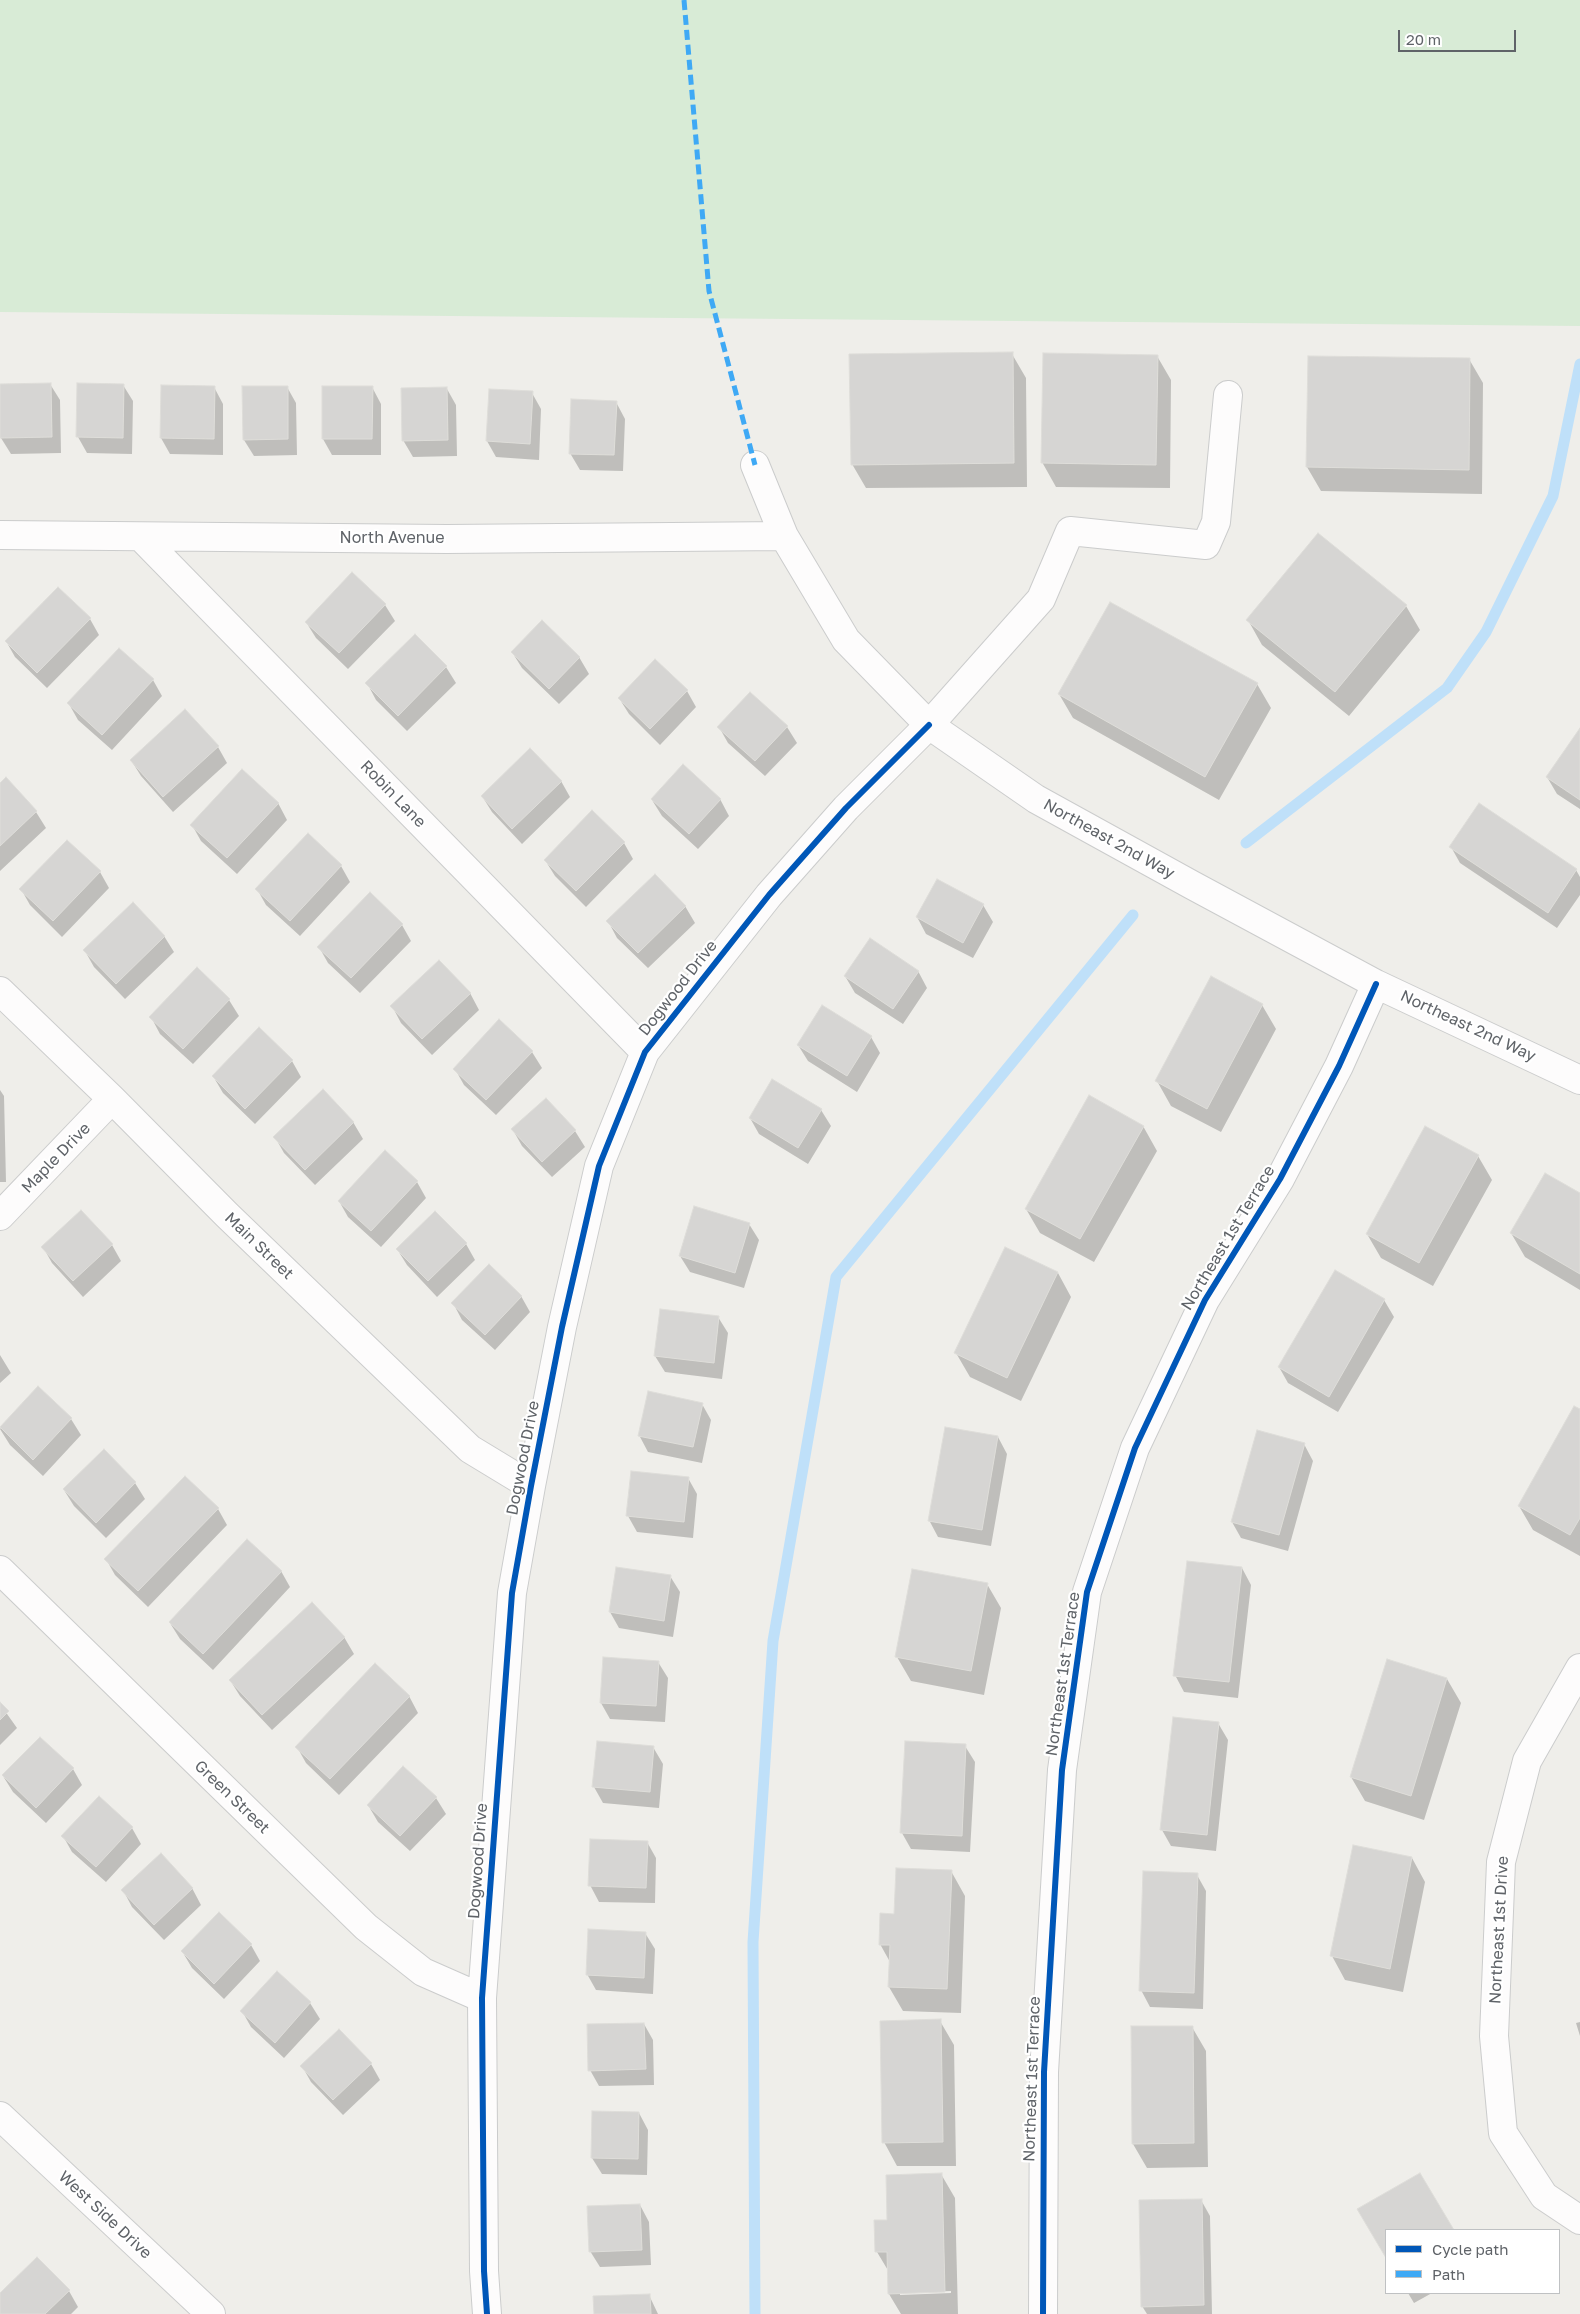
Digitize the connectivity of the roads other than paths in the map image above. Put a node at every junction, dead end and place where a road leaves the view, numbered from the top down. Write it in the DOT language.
graph roads {
  1 [pos="1228,395"];
  2 [pos="755,465"];
  3 [pos="0,535"];
  4 [pos="784,536"];
  5 [pos="141,537"];
  6 [pos="929,725"];
  7 [pos="1376,984"];
  8 [pos="0,991"];
  9 [pos="645,1052"];
  10 [pos="1577,1071"];
  11 [pos="112,1099"];
  12 [pos="0,1216"];
  13 [pos="531,1486"];
  14 [pos="0,1570"];
  15 [pos="1580,1668"];
  16 [pos="482,1998"];
  17 [pos="0,2116"];
  18 [pos="1580,2220"];
  19 [pos="211,2314"];
  20 [pos="487,2314"];
  21 [pos="1043,2314"];
  1 -- 6 [label="street, Dogwood Drive"];
  2 -- 4 [label="street, Northeast 2nd Way"];
  3 -- 5 [label="street, North Avenue"];
  4 -- 5 [label="street, North Avenue"];
  4 -- 6 [label="street, Northeast 2nd Way"];
  5 -- 9 [label="street, Robin Lane"];
  6 -- 7 [label="street, Northeast 2nd Way"];
  6 -- 9 [label="street, Dogwood Drive"];
  7 -- 10 [label="street, Northeast 2nd Way"];
  7 -- 21 [label="street, Northeast 1st Terrace"];
  8 -- 11 [label="street, Main Street"];
  9 -- 13 [label="street, Dogwood Drive"];
  11 -- 12 [label="street, Maple Drive"];
  11 -- 13 [label="street, Main Street"];
  13 -- 16 [label="street, Dogwood Drive"];
  14 -- 16 [label="street, Green Street"];
  15 -- 18 [label="street, Northeast 1st Drive"];
  16 -- 20 [label="street, Dogwood Drive"];
  17 -- 19 [label="street, West Side Drive"];
}
